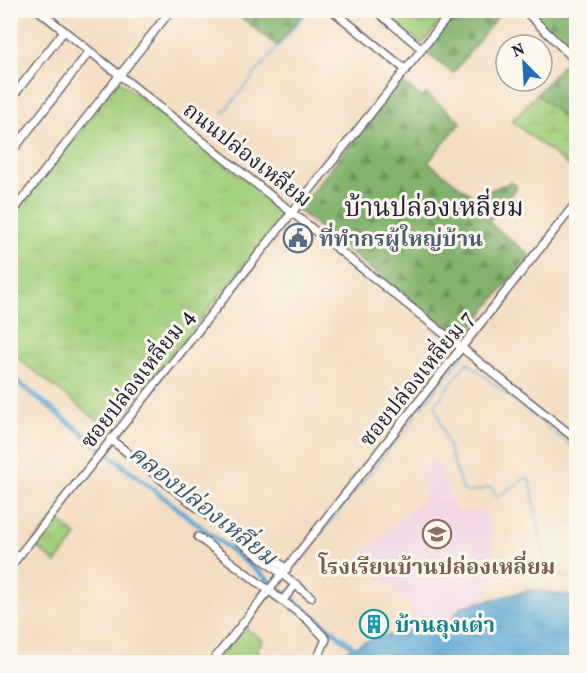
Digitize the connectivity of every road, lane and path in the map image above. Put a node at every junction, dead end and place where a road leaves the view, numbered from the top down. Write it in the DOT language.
graph roads {
  1 [pos="38,10"];
  2 [pos="171,10"];
  3 [pos="333,10"];
  4 [pos="375,10"];
  5 [pos="453,10"];
  6 [pos="524,10"];
  7 [pos="64,31"];
  8 [pos="422,49"];
  9 [pos="89,52"];
  10 [pos="576,61"];
  11 [pos="406,69"];
  12 [pos="120,76"];
  13 [pos="10,100"];
  14 [pos="10,154"];
  15 [pos="576,203"];
  16 [pos="291,211"];
  17 [pos="10,215"];
  18 [pos="463,348"];
  19 [pos="576,439"];
  20 [pos="110,440"];
  21 [pos="247,535"];
  22 [pos="198,537"];
  23 [pos="10,567"];
  24 [pos="283,574"];
  25 [pos="294,587"];
  26 [pos="270,590"];
  27 [pos="311,597"];
  28 [pos="284,600"];
  29 [pos="319,655"];
  30 [pos="212,663"];
  1 -- 7 [label="street, ถนนปล่องเหลี่ยม"];
  2 -- 12 [label="street"];
  3 -- 11 [label="street"];
  4 -- 8 [label="street"];
  5 -- 8 [label="street, ซอยปล่องเหลี่ยม 4"];
  6 -- 10 [label="street"];
  7 -- 9 [label="street, ถนนปล่องเหลี่ยม"];
  7 -- 13 [label="street"];
  8 -- 11 [label="street, ซอยปล่องเหลี่ยม 4"];
  9 -- 12 [label="street, ถนนปล่องเหลี่ยม"];
  9 -- 14 [label="street"];
  11 -- 16 [label="street, ซอยปล่องเหลี่ยม 4"];
  12 -- 16 [label="street, ถนนปล่องเหลี่ยม"];
  12 -- 17 [label="street"];
  15 -- 18 [label="street, ซอยปล่องเหลี่ยม 7"];
  16 -- 18 [label="street, ถนนปล่องเหลี่ยม"];
  16 -- 20 [label="street, ซอยปล่องเหลี่ยม 4"];
  18 -- 19 [label="street, ถนนปล่องเหลี่ยม"];
  18 -- 24 [label="street, ซอยปล่องเหลี่ยม 7"];
  20 -- 23 [label="street, ซอยปล่องเหลี่ยม 4"];
  20 -- 24 [label="street"];
  21 -- 24 [label="street"];
  22 -- 26 [label="street"];
  24 -- 25 [label="street"];
  24 -- 26 [label="street, ซอยปล่องเหลี่ยม 7"];
  25 -- 27 [label="street"];
  25 -- 28 [label="street"];
  26 -- 28 [label="street"];
  26 -- 30 [label="street, ซอยปล่องเหลี่ยม 7"];
  28 -- 29 [label="street"];
}
